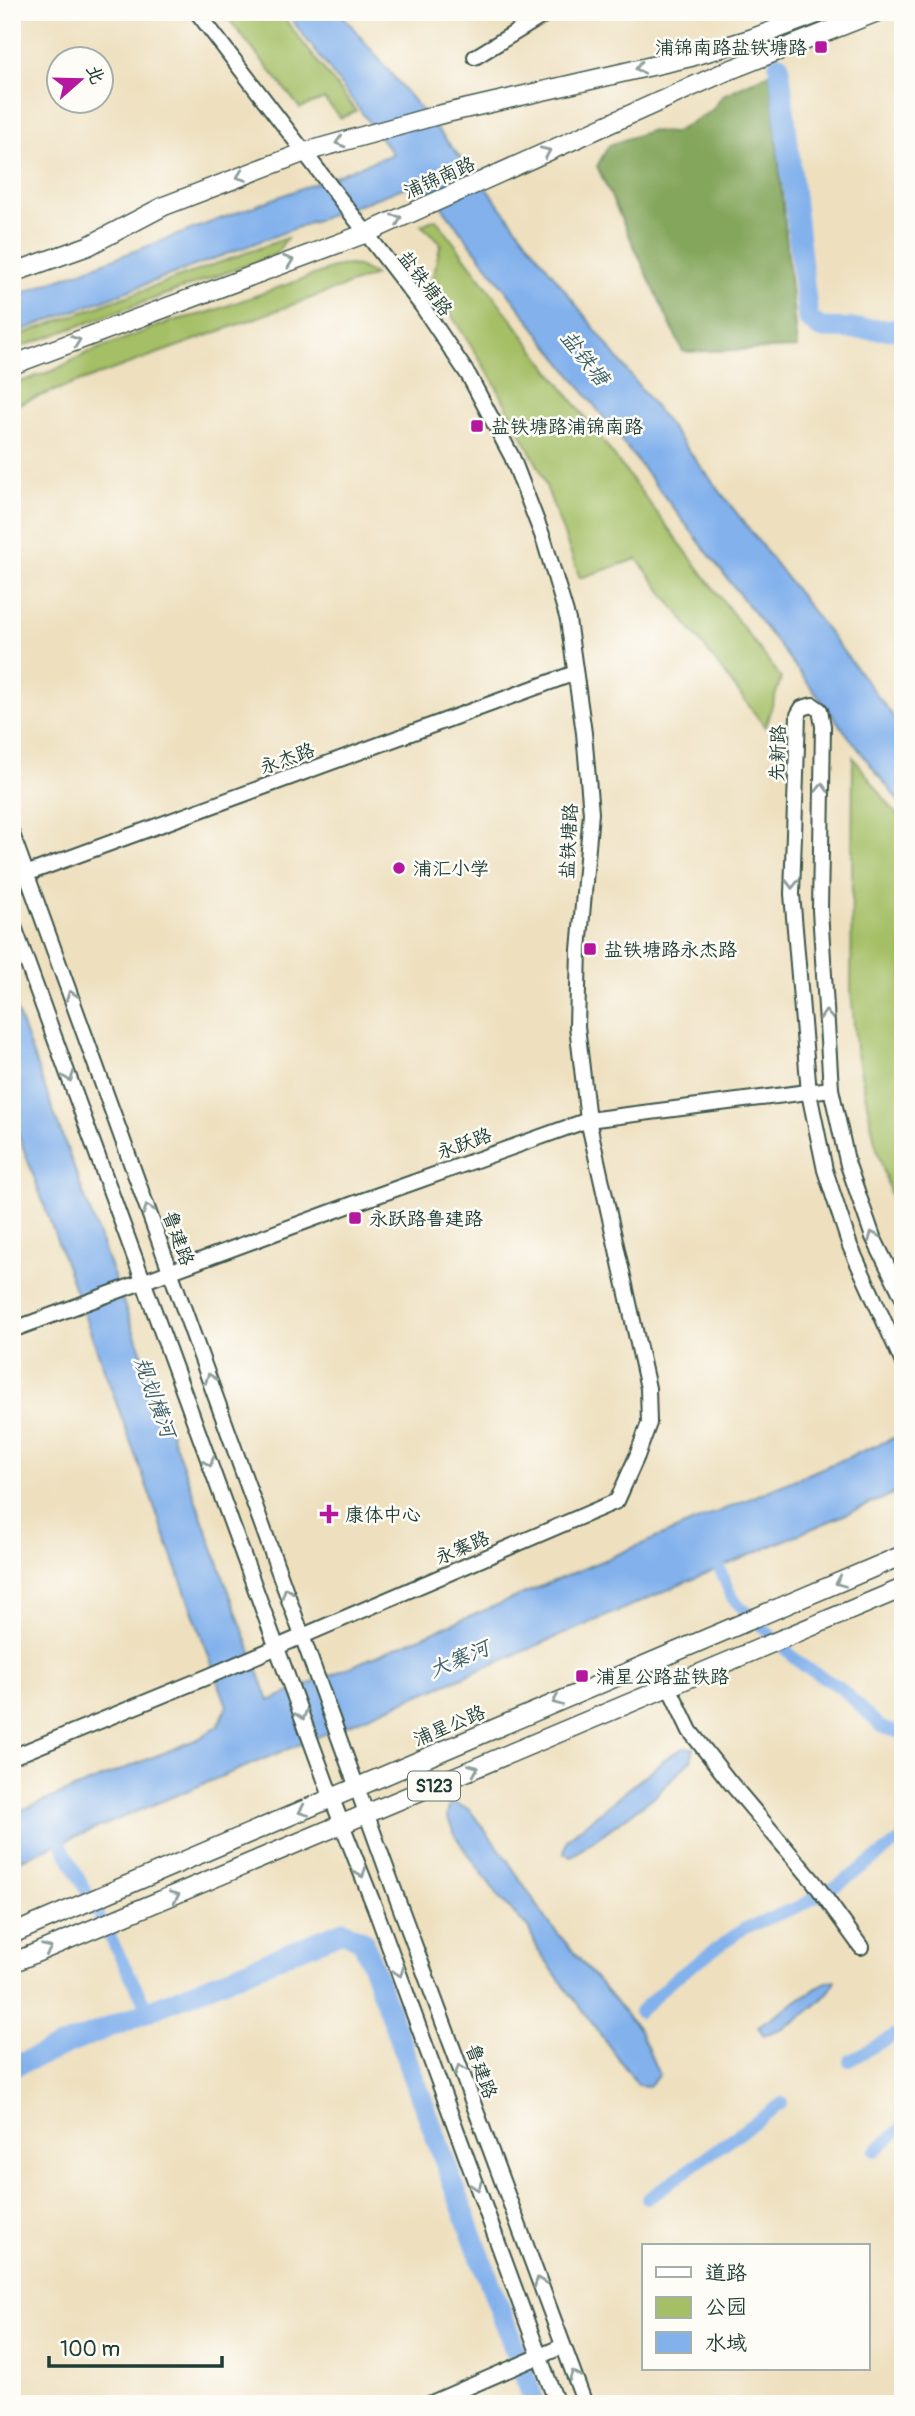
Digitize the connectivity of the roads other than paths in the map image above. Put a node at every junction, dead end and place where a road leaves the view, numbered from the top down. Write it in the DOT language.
graph roads {
  1 [pos="197,12"];
  2 [pos="550,12"];
  3 [pos="822,12"];
  4 [pos="877,12"];
  5 [pos="475,57"];
  6 [pos="305,152"];
  7 [pos="364,234"];
  8 [pos="12,273"];
  9 [pos="12,365"];
  10 [pos="575,673"];
  11 [pos="12,834"];
  12 [pos="27,873"];
  13 [pos="12,878"];
  14 [pos="12,921"];
  15 [pos="831,1089"];
  16 [pos="809,1093"];
  17 [pos="588,1120"];
  18 [pos="172,1273"];
  19 [pos="144,1283"];
  20 [pos="903,1298"];
  21 [pos="12,1330"];
  22 [pos="903,1363"];
  23 [pos="637,1456"];
  24 [pos="903,1555"];
  25 [pos="903,1588"];
  26 [pos="303,1636"];
  27 [pos="277,1647"];
  28 [pos="669,1687"];
  29 [pos="12,1757"];
  30 [pos="358,1788"];
  31 [pos="332,1799"];
  32 [pos="367,1814"];
  33 [pos="343,1825"];
  34 [pos="12,1934"];
  35 [pos="861,1947"];
  36 [pos="12,1963"];
  37 [pos="563,2346"];
  38 [pos="539,2356"];
  39 [pos="429,2404"];
  40 [pos="557,2404"];
  41 [pos="585,2404"];
  1 -- 6 [label="street"];
  2 -- 5 [label="street"];
  3 -- 6 [label="main road, one-way"];
  7 -- 4 [label="main road, 浦锦南路, one-way"];
  6 -- 7 [label="street, 盐铁塘路"];
  6 -- 8 [label="main road, one-way"];
  9 -- 7 [label="main road, 浦锦南路, one-way"];
  7 -- 10 [label="street, 盐铁塘路"];
  10 -- 12 [label="street, 永杰路"];
  10 -- 17 [label="street, 盐铁塘路"];
  11 -- 12 [label="street, 鲁建路"];
  12 -- 13 [label="street, 永杰路"];
  18 -- 12 [label="street, 鲁建路, one-way"];
  14 -- 19 [label="street, one-way"];
  15 -- 16 [label="street, 永跃路"];
  15 -- 16 [label="street, 先新路, one-way"];
  20 -- 15 [label="street, 先新路, one-way"];
  16 -- 17 [label="street, 永跃路"];
  16 -- 22 [label="street, 先新路"];
  17 -- 18 [label="street, 永跃路"];
  17 -- 23 [label="street, 盐铁塘路"];
  18 -- 19 [label="street, 永跃路"];
  26 -- 18 [label="street, 鲁建路, one-way"];
  19 -- 21 [label="street, 永跃路"];
  19 -- 27 [label="street, one-way"];
  23 -- 26 [label="street, 永寨路"];
  24 -- 30 [label="main road, 浦星公路 / S123, one-way"];
  25 -- 28 [label="main road, S123"];
  26 -- 27 [label="street, 永寨路"];
  26 -- 30 [label="street, 鲁建路"];
  27 -- 29 [label="street, 永寨路"];
  27 -- 31 [label="street, one-way"];
  32 -- 28 [label="main road, S123, one-way"];
  28 -- 35 [label="street"];
  30 -- 31 [label="main road, 浦星公路 / S123"];
  30 -- 32 [label="street, 鲁建路"];
  31 -- 33 [label="street"];
  31 -- 34 [label="main road, 浦星公路 / S123, one-way"];
  32 -- 33 [label="main road, S123"];
  37 -- 32 [label="street, 鲁建路, one-way"];
  36 -- 33 [label="main road, S123, one-way"];
  33 -- 38 [label="street, one-way"];
  37 -- 38 [label="street"];
  41 -- 37 [label="street, 鲁建路, one-way"];
  38 -- 39 [label="street"];
  38 -- 40 [label="street"];
}
